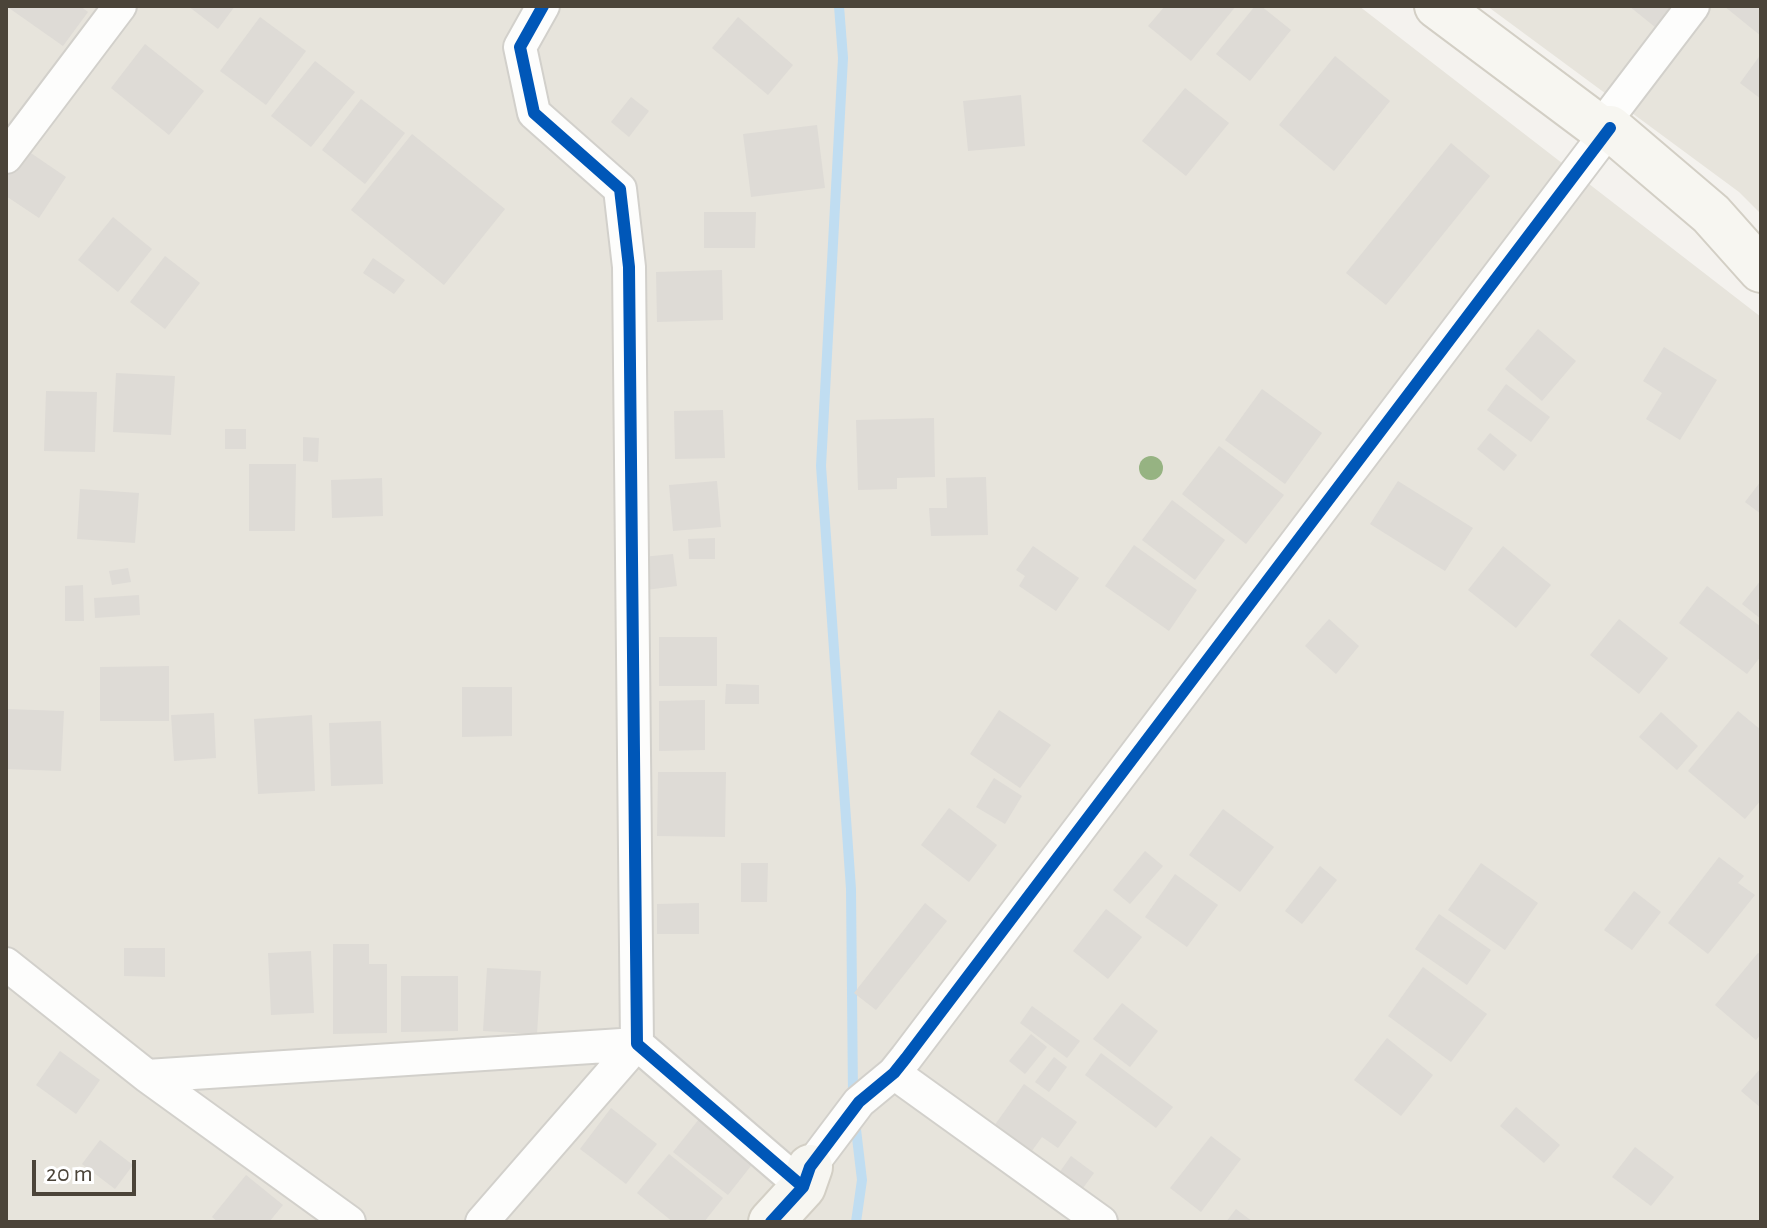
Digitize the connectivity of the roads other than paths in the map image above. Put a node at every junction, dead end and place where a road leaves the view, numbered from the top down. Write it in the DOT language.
graph roads {
  1 [pos="120,6"];
  2 [pos="543,6"];
  3 [pos="1437,6"];
  4 [pos="1693,6"];
  5 [pos="1605,128"];
  6 [pos="6,157"];
  7 [pos="1761,270"];
  8 [pos="6,964"];
  9 [pos="637,1044"];
  10 [pos="894,1073"];
  11 [pos="147,1076"];
  12 [pos="806,1177"];
  13 [pos="349,1222"];
  14 [pos="482,1222"];
  15 [pos="771,1222"];
  16 [pos="1101,1222"];
  1 -- 6 [label="street"];
  2 -- 9 [label="street"];
  3 -- 5 [label="street"];
  4 -- 5 [label="street"];
  5 -- 7 [label="street"];
  5 -- 10 [label="street"];
  8 -- 11 [label="street"];
  9 -- 11 [label="street"];
  9 -- 12 [label="street"];
  9 -- 14 [label="street"];
  10 -- 12 [label="street"];
  10 -- 16 [label="street"];
  11 -- 13 [label="street"];
  12 -- 15 [label="street"];
}
